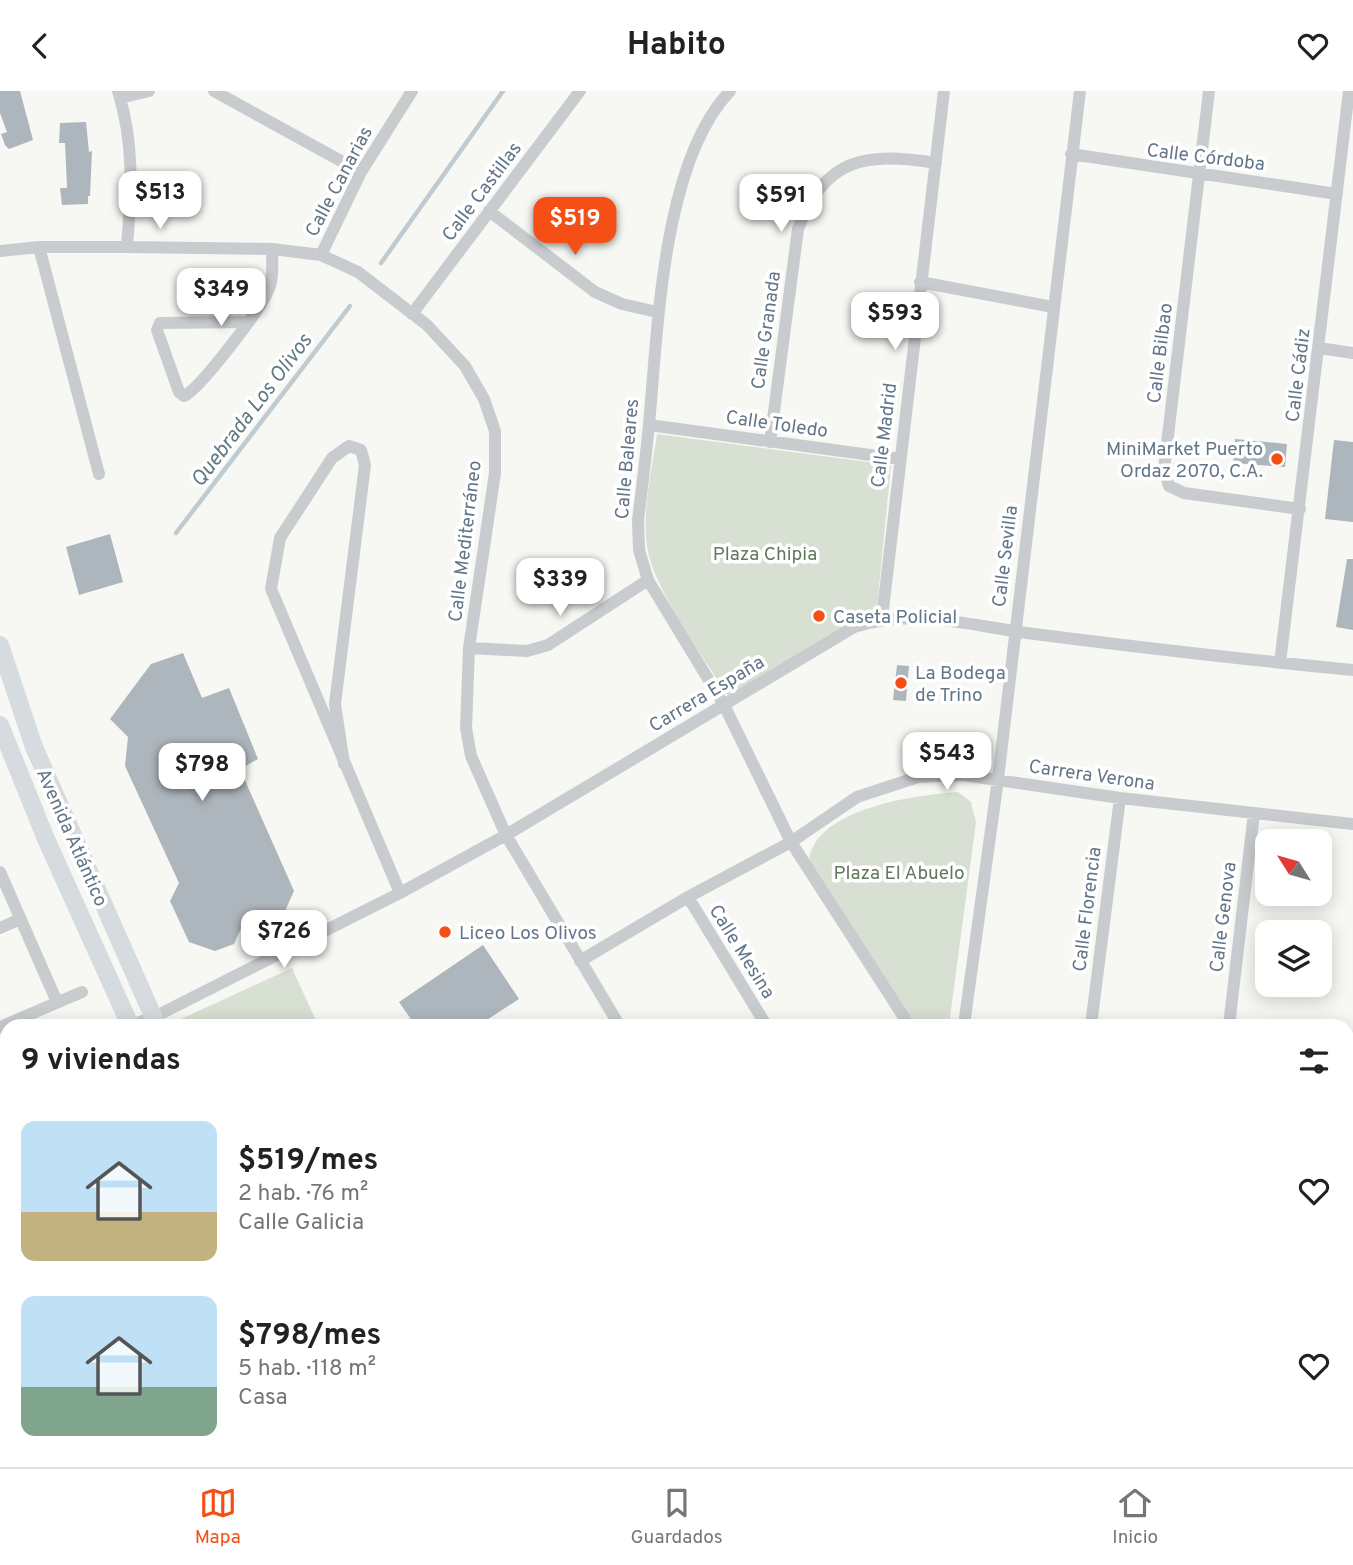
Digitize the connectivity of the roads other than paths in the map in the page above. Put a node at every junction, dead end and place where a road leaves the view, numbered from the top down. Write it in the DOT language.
graph roads {
  1 [pos="149,91"];
  2 [pos="214,91"];
  3 [pos="412,91"];
  4 [pos="580,91"];
  5 [pos="730,91"];
  6 [pos="944,91"];
  7 [pos="1080,91"];
  8 [pos="1209,91"];
  9 [pos="1349,91"];
  10 [pos="119,95"];
  11 [pos="1071,154"];
  12 [pos="936,163"];
  13 [pos="361,172"];
  14 [pos="1200,172"];
  15 [pos="1337,194"];
  16 [pos="489,211"];
  17 [pos="39,247"];
  18 [pos="127,247"];
  19 [pos="272,249"];
  20 [pos="0,251"];
  21 [pos="321,255"];
  22 [pos="920,282"];
  23 [pos="1053,307"];
  24 [pos="657,312"];
  25 [pos="412,314"];
  26 [pos="246,322"];
  27 [pos="1319,348"];
  28 [pos="1353,353"];
  29 [pos="649,425"];
  30 [pos="770,442"];
  31 [pos="900,459"];
  32 [pos="99,474"];
  33 [pos="1300,509"];
  34 [pos="648,580"];
  35 [pos="882,618"];
  36 [pos="1014,632"];
  37 [pos="0,645"];
  38 [pos="469,649"];
  39 [pos="1280,663"];
  40 [pos="1353,670"];
  41 [pos="724,705"];
  42 [pos="0,725"];
  43 [pos="344,764"];
  44 [pos="998,779"];
  45 [pos="1120,798"];
  46 [pos="1254,813"];
  47 [pos="1353,824"];
  48 [pos="506,835"];
  49 [pos="791,842"];
  50 [pos="0,872"];
  51 [pos="400,893"];
  52 [pos="688,897"];
  53 [pos="20,919"];
  54 [pos="0,928"];
  55 [pos="580,961"];
  56 [pos="82,992"];
  57 [pos="57,1002"];
  58 [pos="18,1019"];
  59 [pos="127,1019"];
  60 [pos="154,1019"];
  61 [pos="159,1019"];
  62 [pos="615,1019"];
  63 [pos="762,1019"];
  64 [pos="905,1019"];
  65 [pos="965,1019"];
  66 [pos="1092,1019"];
  67 [pos="1229,1019"];
  1 -- 10 [label="street"];
  2 -- 13 [label="street"];
  3 -- 13 [label="street, Calle Canarias"];
  4 -- 16 [label="street, Calle Castillas"];
  5 -- 24 [label="street, Calle Baleares"];
  6 -- 12 [label="street, Calle Madrid"];
  7 -- 11 [label="street, Calle Sevilla"];
  8 -- 14 [label="street, Calle Bilbao"];
  9 -- 15 [label="street, Calle Cádiz"];
  10 -- 18 [label="street"];
  11 -- 14 [label="street, Calle Córdoba"];
  11 -- 23 [label="street, Calle Sevilla"];
  12 -- 22 [label="street, Calle Madrid"];
  12 -- 30 [label="street, Calle Granada"];
  13 -- 21 [label="street, Calle Canarias"];
  14 -- 15 [label="street, Calle Córdoba"];
  14 -- 33 [label="street, Calle Bilbao"];
  15 -- 27 [label="street, Calle Cádiz"];
  16 -- 24 [label="street"];
  16 -- 25 [label="street, Calle Castillas"];
  17 -- 18 [label="street, Calle Mediterráneo"];
  17 -- 20 [label="street, Calle Mediterráneo"];
  17 -- 32 [label="street"];
  18 -- 19 [label="street, Calle Mediterráneo"];
  19 -- 21 [label="street, Calle Mediterráneo"];
  19 -- 26 [label="street"];
  21 -- 25 [label="street, Calle Mediterráneo"];
  22 -- 23 [label="street"];
  22 -- 31 [label="street, Calle Madrid"];
  23 -- 36 [label="street, Calle Sevilla"];
  24 -- 29 [label="street, Calle Baleares"];
  25 -- 38 [label="street, Calle Mediterráneo"];
  26 -- 26 [label="street"];
  27 -- 28 [label="street"];
  27 -- 33 [label="street, Calle Cádiz"];
  29 -- 30 [label="street, Calle Toledo"];
  29 -- 34 [label="street, Calle Baleares"];
  30 -- 31 [label="street, Calle Toledo"];
  31 -- 35 [label="street, Calle Madrid"];
  33 -- 39 [label="street, Calle Cádiz"];
  34 -- 38 [label="street"];
  34 -- 41 [label="street, Calle Baleares"];
  35 -- 36 [label="street, Carrera España"];
  35 -- 41 [label="street, Carrera España"];
  36 -- 39 [label="street, Carrera España"];
  36 -- 44 [label="street, Calle Sevilla"];
  37 -- 60 [label="main road, Avenida Atlántico"];
  38 -- 48 [label="street, Calle Mediterráneo"];
  39 -- 40 [label="street, Carrera España"];
  41 -- 48 [label="street, Carrera España"];
  41 -- 49 [label="street, Calle Baleares"];
  42 -- 59 [label="main road, Avenida Atlántico"];
  43 -- 43 [label="street"];
  43 -- 51 [label="street"];
  44 -- 45 [label="street, Carrera Verona"];
  44 -- 49 [label="street, Carrera Verona"];
  44 -- 65 [label="street, Calle Sevilla"];
  45 -- 46 [label="street, Carrera Verona"];
  45 -- 66 [label="street, Calle Florencia"];
  46 -- 47 [label="street, Carrera Verona"];
  46 -- 67 [label="street, Calle Genova"];
  48 -- 51 [label="street, Carrera España"];
  48 -- 55 [label="street, Calle Mediterráneo"];
  49 -- 52 [label="street, Carrera Verona"];
  49 -- 64 [label="street, Calle Baleares"];
  50 -- 53 [label="street"];
  51 -- 61 [label="street, Carrera España"];
  52 -- 55 [label="street, Carrera Verona"];
  52 -- 63 [label="street, Calle Mesina"];
  53 -- 54 [label="street"];
  53 -- 57 [label="street"];
  55 -- 62 [label="street, Calle Mediterráneo"];
  56 -- 57 [label="street"];
  57 -- 58 [label="street"];
}
